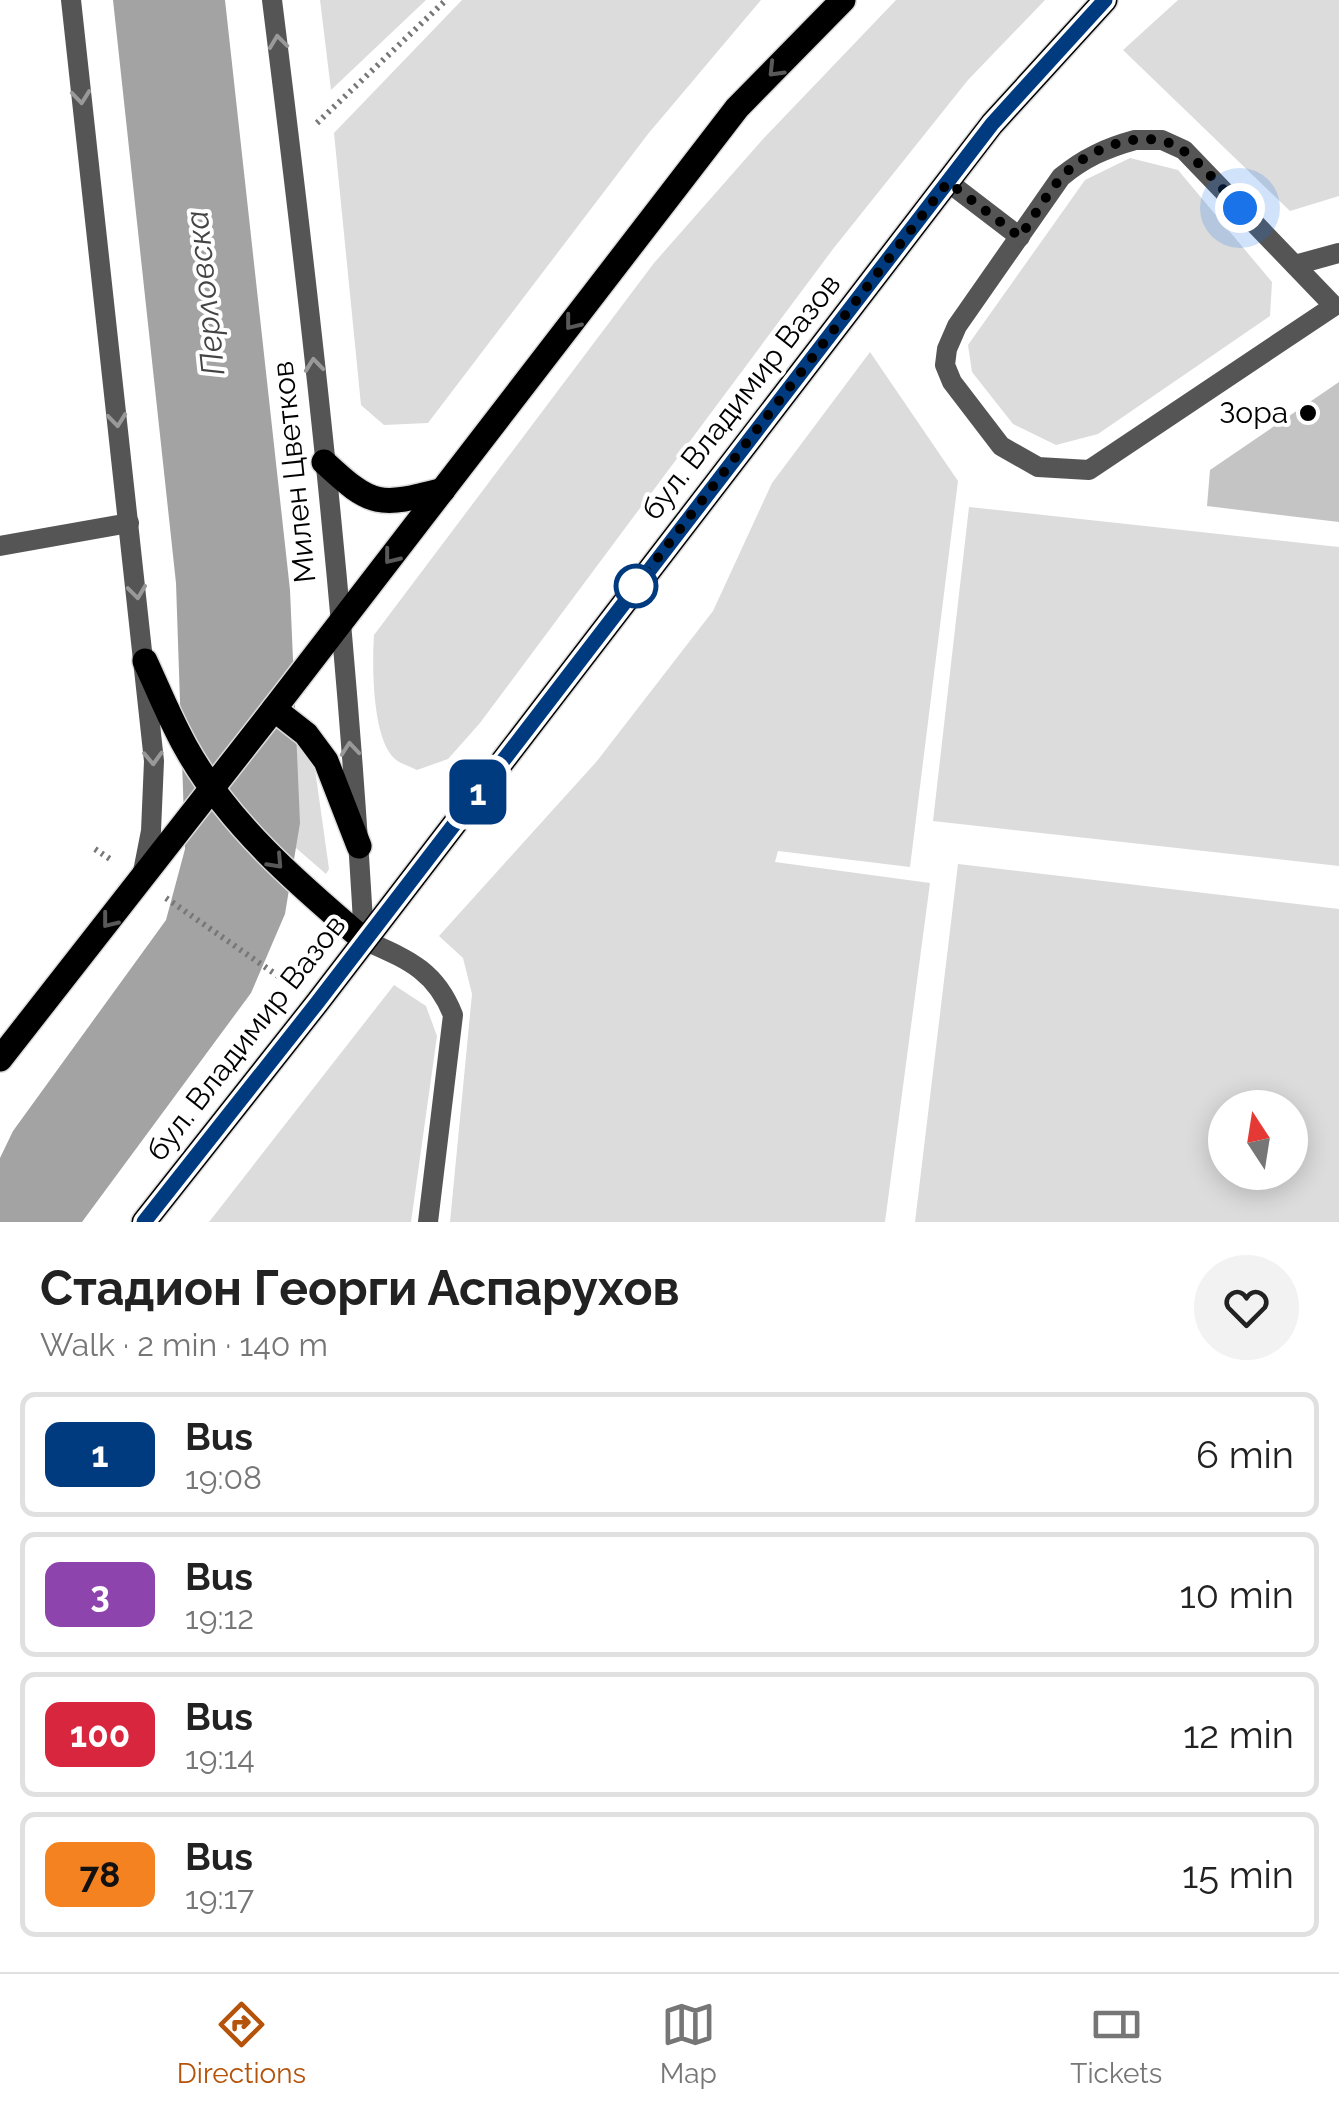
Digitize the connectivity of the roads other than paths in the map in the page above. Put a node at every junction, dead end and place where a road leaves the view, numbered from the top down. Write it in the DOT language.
graph roads {
  1 [pos="70,0"];
  2 [pos="272,0"];
  3 [pos="842,0"];
  4 [pos="1105,0"];
  5 [pos="948,182"];
  6 [pos="1020,237"];
  7 [pos="1339,253"];
  8 [pos="1295,265"];
  9 [pos="1336,305"];
  10 [pos="324,462"];
  11 [pos="443,490"];
  12 [pos="129,523"];
  13 [pos="0,546"];
  14 [pos="339,623"];
  15 [pos="146,661"];
  16 [pos="274,710"];
  17 [pos="212,788"];
  18 [pos="359,846"];
  19 [pos="141,881"];
  20 [pos="364,940"];
  21 [pos="0,1059"];
  22 [pos="144,1222"];
  23 [pos="428,1222"];
  1 -- 12 [label="street, one-way"];
  10 -- 2 [label="street, Милен Цветков, one-way"];
  3 -- 11 [label="main road, one-way"];
  4 -- 5 [label="main road, бул. Владимир Вазов"];
  5 -- 6 [label="street"];
  5 -- 20 [label="main road, бул. Владимир Вазов"];
  6 -- 8 [label="street"];
  6 -- 9 [label="street"];
  7 -- 8 [label="street"];
  8 -- 9 [label="street"];
  10 -- 11 [label="main road"];
  10 -- 14 [label="street, Милен Цветков"];
  11 -- 14 [label="main road, one-way"];
  12 -- 13 [label="street"];
  12 -- 15 [label="street, one-way"];
  14 -- 16 [label="main road"];
  18 -- 14 [label="street, Милен Цветков, one-way"];
  15 -- 17 [label="main road"];
  15 -- 19 [label="street, one-way"];
  16 -- 17 [label="main road"];
  16 -- 18 [label="main road"];
  17 -- 19 [label="main road"];
  17 -- 20 [label="main road, one-way"];
  18 -- 20 [label="street, Милен Цветков"];
  19 -- 21 [label="main road, one-way"];
  20 -- 22 [label="main road, бул. Владимир Вазов"];
  20 -- 23 [label="street"];
}
